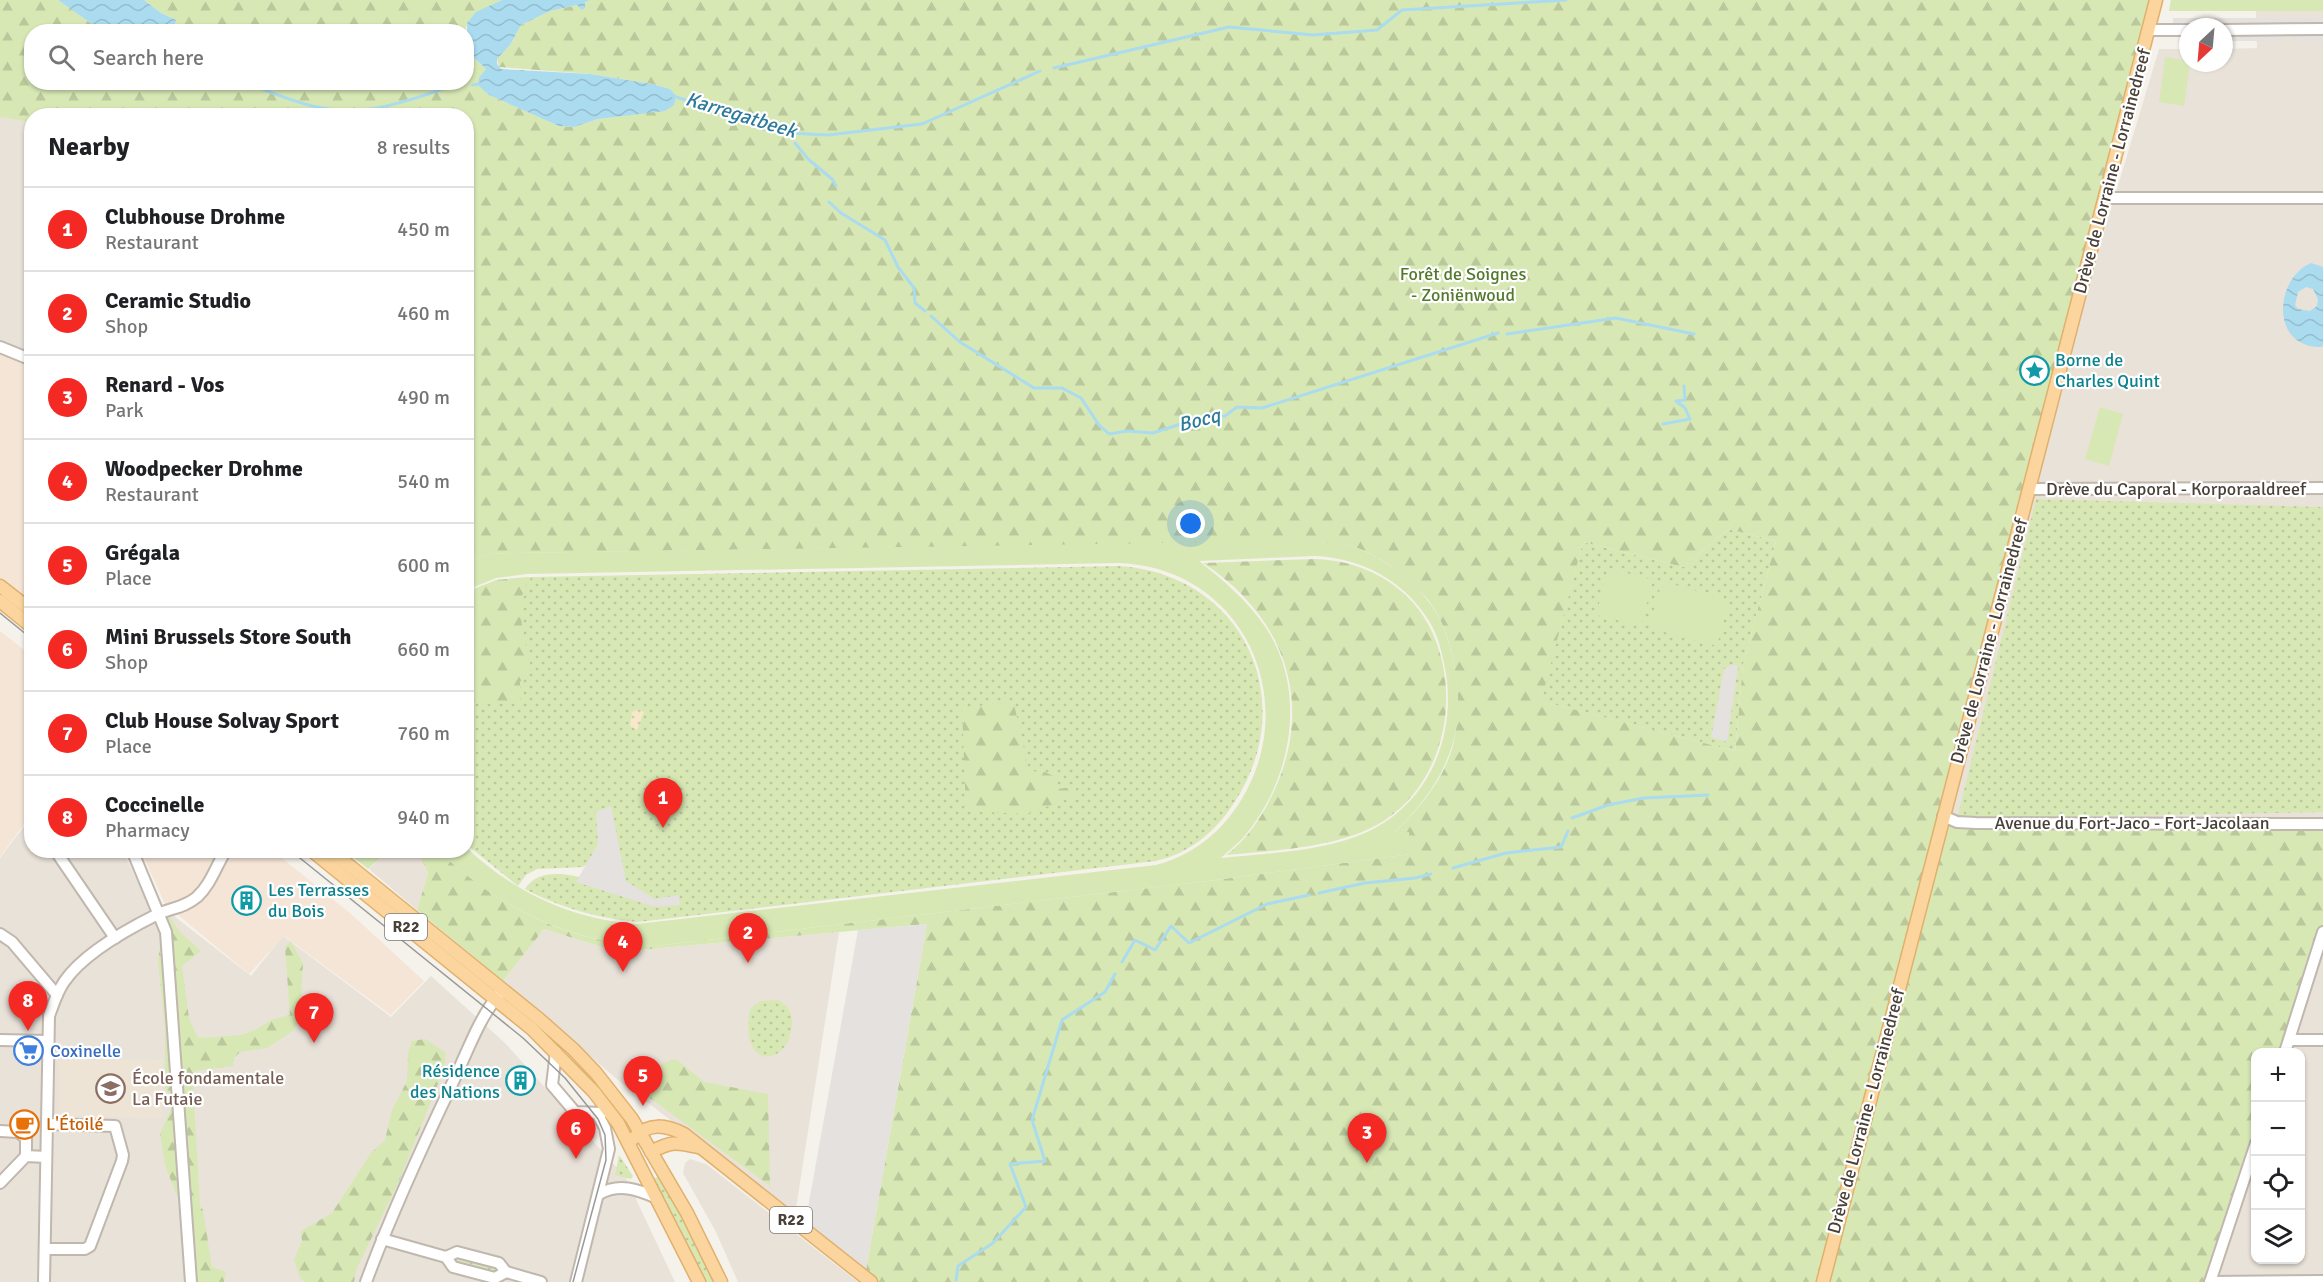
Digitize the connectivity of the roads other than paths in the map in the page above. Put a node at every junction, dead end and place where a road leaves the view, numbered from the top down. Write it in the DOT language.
graph roads {
  1 [pos="2156,0"];
  2 [pos="2323,29"];
  3 [pos="2148,30"];
  4 [pos="2179,30"];
  5 [pos="2233,30"];
  6 [pos="2105,198"];
  7 [pos="2323,198"];
  8 [pos="0,347"];
  9 [pos="24,357"];
  10 [pos="2323,488"];
  11 [pos="2029,489"];
  12 [pos="0,586"];
  13 [pos="0,601"];
  14 [pos="24,605"];
  15 [pos="24,620"];
  16 [pos="1943,816"];
  17 [pos="2323,824"];
  18 [pos="60,858"];
  19 [pos="135,858"];
  20 [pos="222,858"];
  21 [pos="321,858"];
  22 [pos="339,858"];
  23 [pos="159,913"];
  24 [pos="2323,932"];
  25 [pos="0,934"];
  26 [pos="115,938"];
  27 [pos="499,994"];
  28 [pos="57,995"];
  29 [pos="0,1040"];
  30 [pos="2289,1040"];
  31 [pos="2323,1040"];
  32 [pos="48,1041"];
  33 [pos="2287,1048"];
  34 [pos="556,1052"];
  35 [pos="611,1112"];
  36 [pos="597,1113"];
  37 [pos="47,1124"];
  38 [pos="0,1131"];
  39 [pos="640,1133"];
  40 [pos="630,1147"];
  41 [pos="699,1148"];
  42 [pos="651,1152"];
  43 [pos="26,1156"];
  44 [pos="2252,1156"];
  45 [pos="46,1157"];
  46 [pos="0,1183"];
  47 [pos="599,1194"];
  48 [pos="657,1198"];
  49 [pos="382,1239"];
  50 [pos="45,1249"];
  51 [pos="446,1257"];
  52 [pos="506,1272"];
  53 [pos="2323,1281"];
  54 [pos="45,1282"];
  55 [pos="191,1282"];
  56 [pos="366,1282"];
  57 [pos="541,1282"];
  58 [pos="576,1282"];
  59 [pos="699,1282"];
  60 [pos="721,1282"];
  61 [pos="871,1282"];
  62 [pos="1822,1282"];
  63 [pos="2210,1282"];
  1 -- 3 [label="main road, Drève de Lorraine - Lorrainedreef"];
  2 -- 5 [label="street"];
  3 -- 4 [label="street"];
  3 -- 6 [label="main road, Drève de Lorraine - Lorrainedreef"];
  6 -- 7 [label="street"];
  6 -- 11 [label="main road, Drève de Lorraine - Lorrainedreef"];
  8 -- 9 [label="street"];
  10 -- 11 [label="street, Drève du Caporal - Korporaaldreef"];
  11 -- 16 [label="main road, Drève de Lorraine - Lorrainedreef"];
  12 -- 14 [label="main road"];
  13 -- 15 [label="main road"];
  16 -- 17 [label="street, Avenue du Fort-Jaco - Fort-Jacolaan"];
  16 -- 62 [label="main road, Drève de Lorraine - Lorrainedreef"];
  18 -- 26 [label="street"];
  19 -- 23 [label="street"];
  20 -- 23 [label="street"];
  21 -- 27 [label="main road, R22"];
  22 -- 27 [label="main road, R22"];
  23 -- 26 [label="street"];
  23 -- 55 [label="street"];
  24 -- 30 [label="street"];
  25 -- 28 [label="street"];
  26 -- 28 [label="street"];
  27 -- 34 [label="main road, R22"];
  27 -- 39 [label="main road, R22"];
  27 -- 49 [label="street"];
  28 -- 32 [label="street"];
  29 -- 32 [label="street"];
  30 -- 31 [label="street"];
  30 -- 33 [label="street"];
  32 -- 37 [label="street"];
  34 -- 35 [label="main road, R22"];
  34 -- 36 [label="street"];
  35 -- 36 [label="street"];
  35 -- 40 [label="main road, R22"];
  36 -- 47 [label="street"];
  37 -- 45 [label="street"];
  37 -- 50 [label="street"];
  38 -- 43 [label="street"];
  39 -- 40 [label="main road"];
  39 -- 41 [label="main road, R22"];
  39 -- 42 [label="main road"];
  40 -- 42 [label="main road"];
  40 -- 48 [label="main road"];
  41 -- 42 [label="main road, R22"];
  41 -- 61 [label="main road, R22"];
  42 -- 60 [label="main road"];
  43 -- 45 [label="street"];
  43 -- 46 [label="street"];
  44 -- 63 [label="street"];
  45 -- 50 [label="street"];
  47 -- 48 [label="street"];
  47 -- 58 [label="street"];
  48 -- 59 [label="main road"];
  49 -- 51 [label="street"];
  49 -- 56 [label="street"];
  50 -- 54 [label="street"];
  51 -- 52 [label="street"];
  51 -- 52 [label="street"];
  52 -- 57 [label="street"];
  53 -- 63 [label="street"];
}
